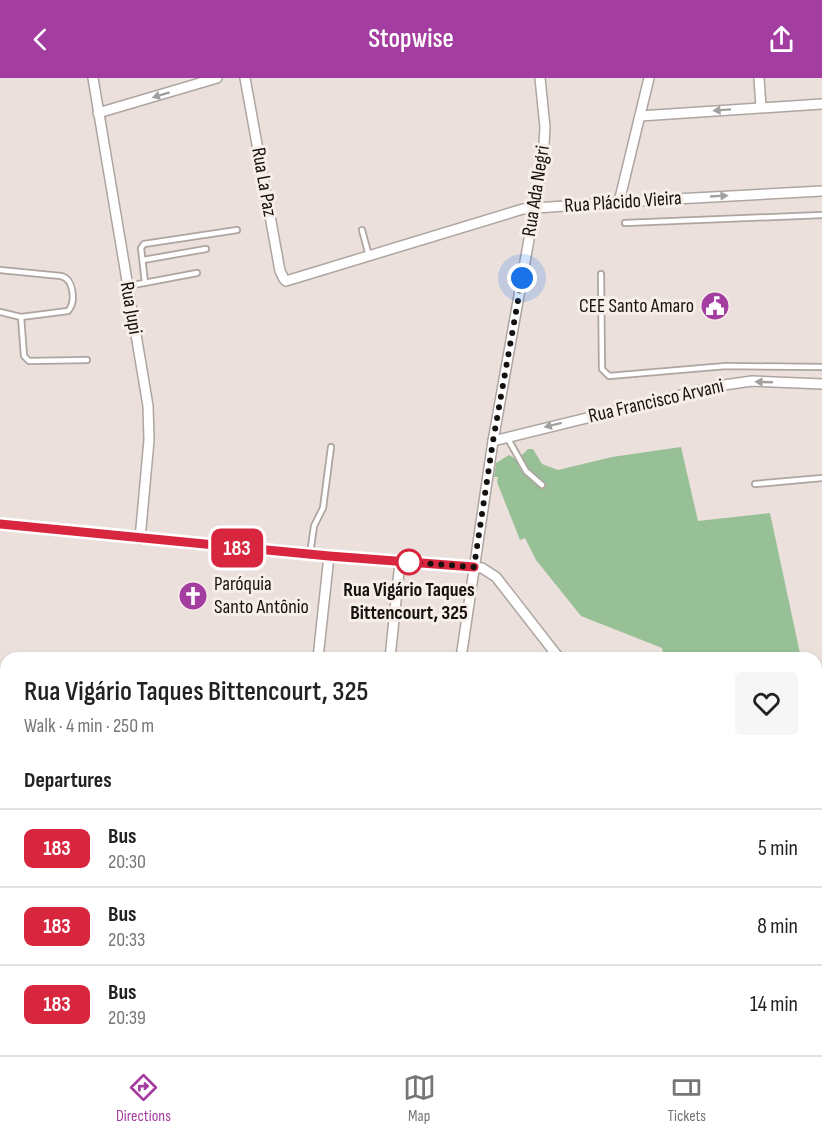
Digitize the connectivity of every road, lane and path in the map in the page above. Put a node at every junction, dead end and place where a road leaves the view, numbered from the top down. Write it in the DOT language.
graph roads {
  1 [pos="93,78"];
  2 [pos="217,78"];
  3 [pos="245,78"];
  4 [pos="540,78"];
  5 [pos="649,78"];
  6 [pos="759,78"];
  7 [pos="822,104"];
  8 [pos="761,107"];
  9 [pos="98,114"];
  10 [pos="640,116"];
  11 [pos="822,191"];
  12 [pos="619,202"];
  13 [pos="534,208"];
  14 [pos="822,215"];
  15 [pos="625,223"];
  16 [pos="237,230"];
  17 [pos="362,230"];
  18 [pos="206,249"];
  19 [pos="369,256"];
  20 [pos="143,260"];
  21 [pos="0,270"];
  22 [pos="198,273"];
  23 [pos="601,274"];
  24 [pos="290,281"];
  25 [pos="145,283"];
  26 [pos="128,286"];
  27 [pos="0,312"];
  28 [pos="21,317"];
  29 [pos="87,360"];
  30 [pos="822,367"];
  31 [pos="822,384"];
  32 [pos="507,437"];
  33 [pos="493,441"];
  34 [pos="331,447"];
  35 [pos="822,478"];
  36 [pos="755,484"];
  37 [pos="542,485"];
  38 [pos="0,524"];
  39 [pos="140,539"];
  40 [pos="310,554"];
  41 [pos="329,556"];
  42 [pos="400,562"];
  43 [pos="474,567"];
  44 [pos="319,652"];
  45 [pos="391,652"];
  46 [pos="462,652"];
  47 [pos="553,652"];
  1 -- 9 [label="street, Rua Jupi"];
  2 -- 9 [label="street, one-way"];
  3 -- 24 [label="street, Rua La Paz"];
  4 -- 13 [label="street, Rua Ada Negri"];
  5 -- 10 [label="street"];
  6 -- 8 [label="street"];
  7 -- 8 [label="street"];
  8 -- 10 [label="street, one-way"];
  9 -- 26 [label="street, Rua Jupi"];
  10 -- 12 [label="street"];
  12 -- 11 [label="street, Rua Plácido Vieira, one-way"];
  12 -- 13 [label="street, Rua Plácido Vieira"];
  13 -- 19 [label="street, Rua Plácido Vieira"];
  13 -- 33 [label="street, Rua Ada Negri"];
  14 -- 15 [label="lane"];
  16 -- 20 [label="lane"];
  17 -- 19 [label="lane"];
  18 -- 20 [label="lane"];
  19 -- 24 [label="street, Rua Plácido Vieira"];
  20 -- 25 [label="lane"];
  21 -- 28 [label="lane"];
  22 -- 25 [label="lane"];
  23 -- 30 [label="lane"];
  25 -- 26 [label="lane"];
  26 -- 39 [label="street, Rua Jupi"];
  27 -- 28 [label="lane"];
  28 -- 29 [label="lane"];
  31 -- 32 [label="street, Rua Francisco Arvani, one-way"];
  32 -- 33 [label="street, Rua Francisco Arvani"];
  32 -- 37 [label="lane"];
  33 -- 43 [label="street, Rua Ada Negri"];
  34 -- 40 [label="lane"];
  35 -- 36 [label="lane"];
  38 -- 39 [label="street"];
  39 -- 40 [label="street"];
  40 -- 41 [label="street"];
  41 -- 42 [label="street"];
  41 -- 44 [label="street"];
  42 -- 43 [label="street"];
  42 -- 45 [label="street"];
  43 -- 46 [label="street, Rua Ada Negri"];
  43 -- 47 [label="street"];
}
